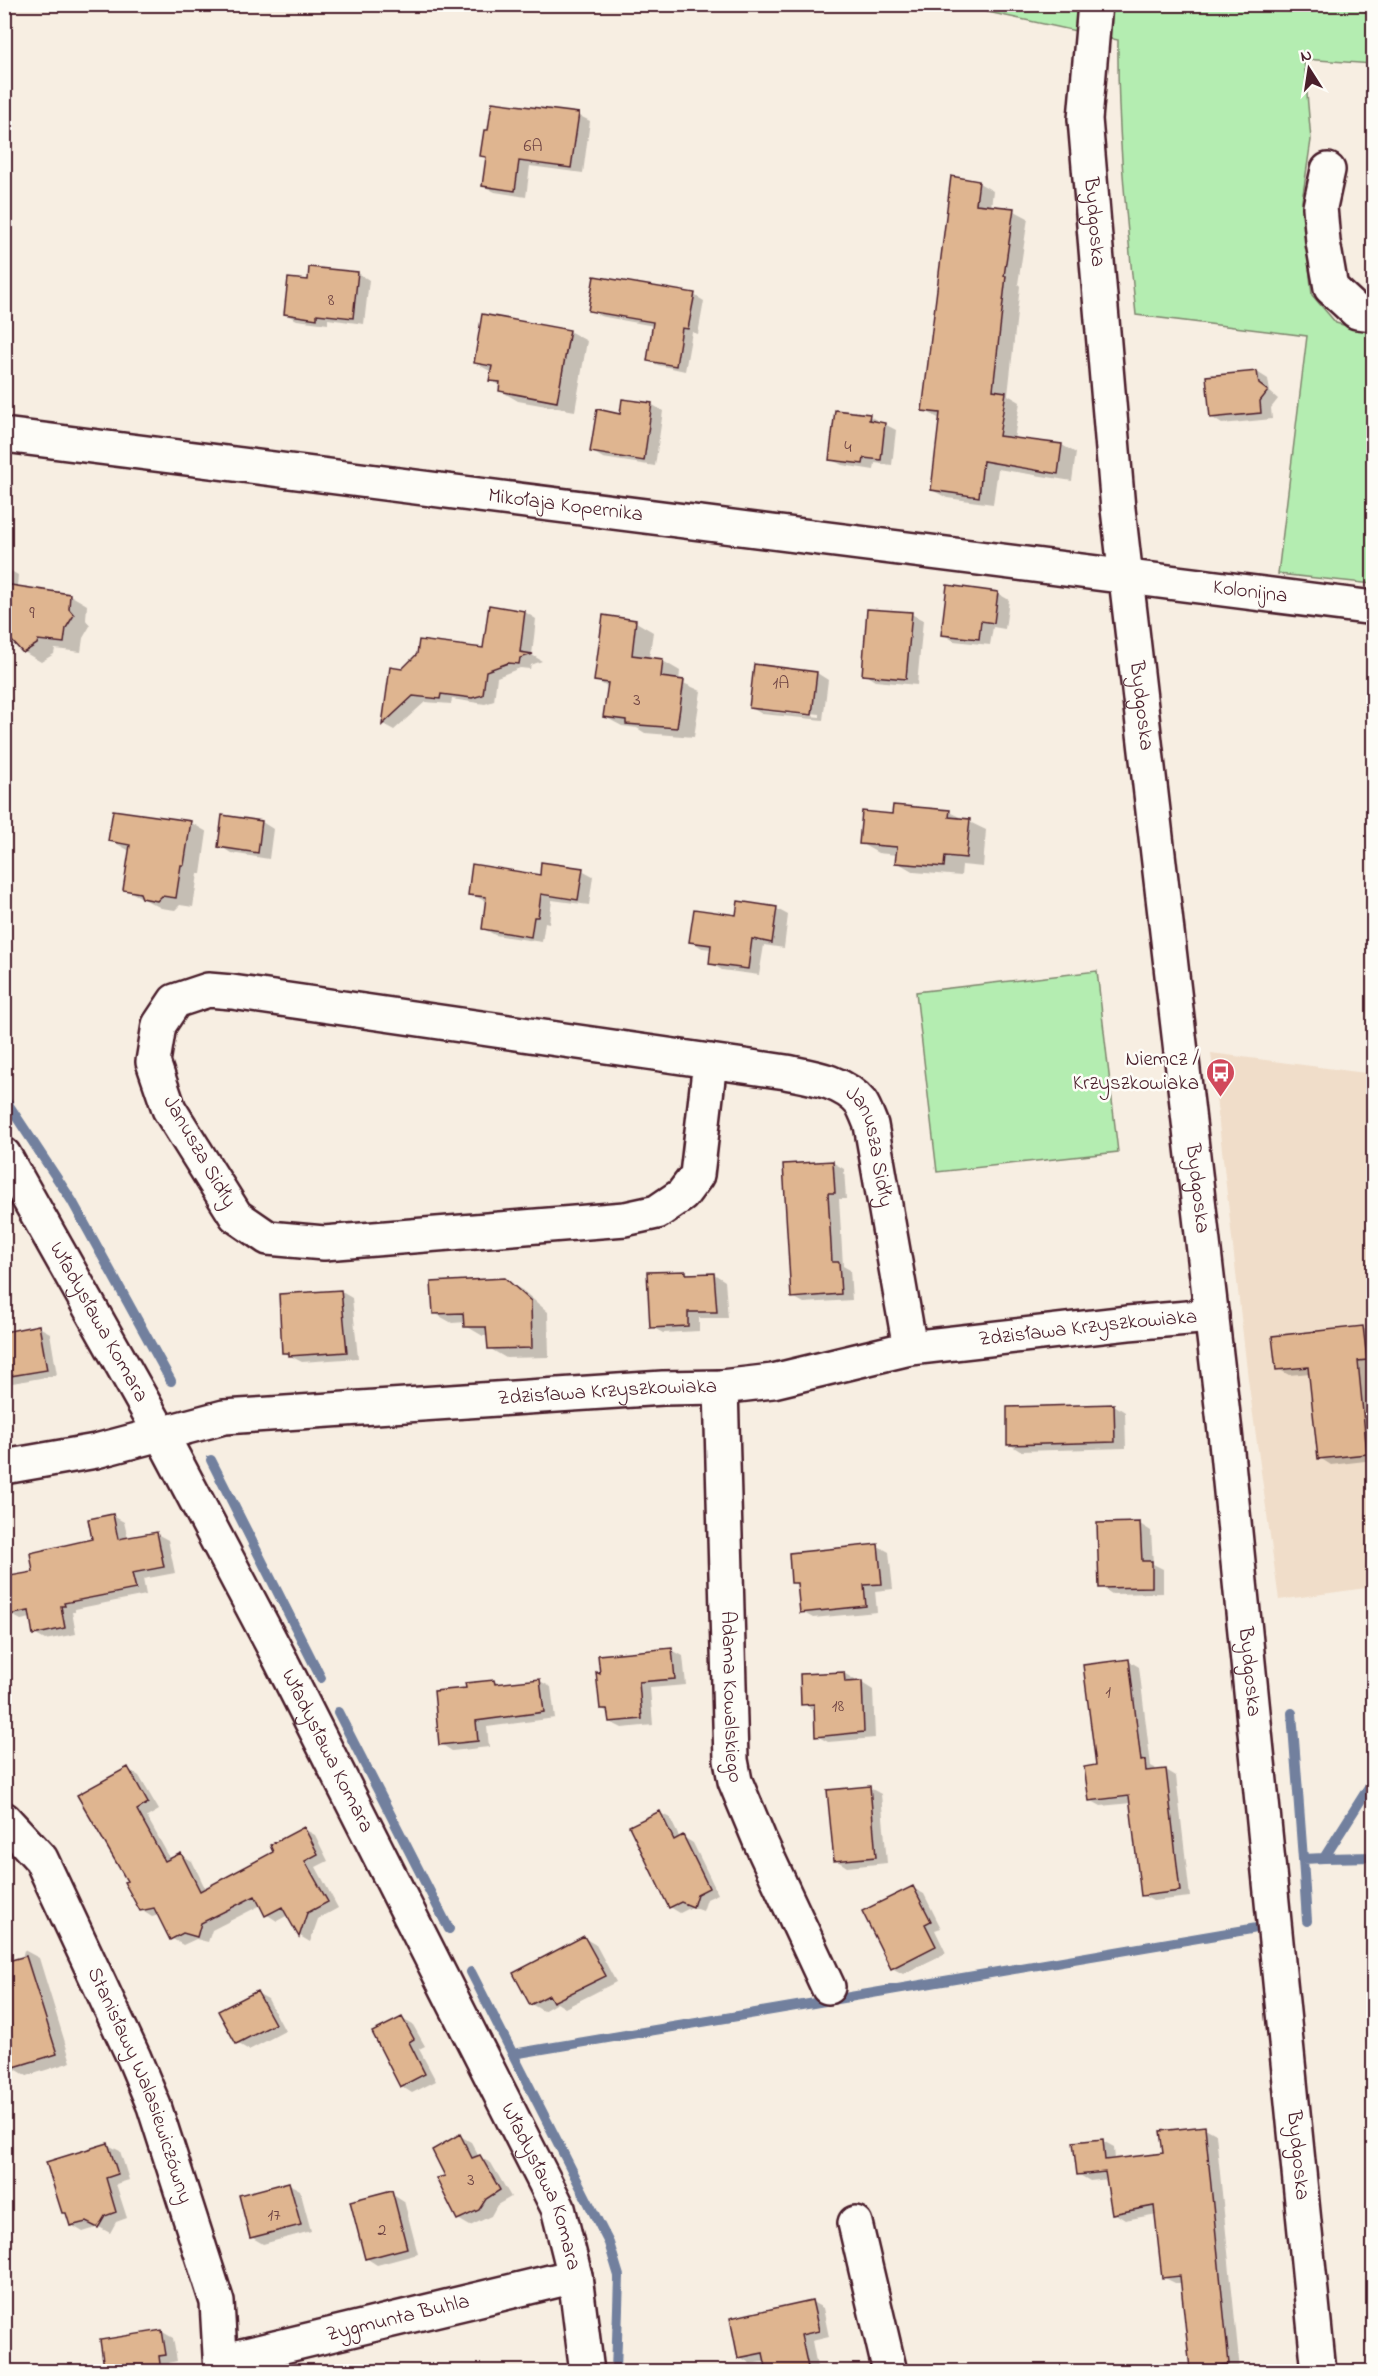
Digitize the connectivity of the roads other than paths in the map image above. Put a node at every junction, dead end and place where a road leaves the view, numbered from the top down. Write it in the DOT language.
graph roads {
  1 [pos="1095,4"];
  2 [pos="1328,171"];
  3 [pos="1374,314"];
  4 [pos="4,435"];
  5 [pos="1125,576"];
  6 [pos="1374,608"];
  7 [pos="710,1061"];
  8 [pos="4,1155"];
  9 [pos="1212,1316"];
  10 [pos="910,1348"];
  11 [pos="721,1387"];
  12 [pos="160,1432"];
  13 [pos="4,1467"];
  14 [pos="4,1819"];
  15 [pos="828,1987"];
  16 [pos="855,2223"];
  17 [pos="575,2276"];
  18 [pos="221,2366"];
  19 [pos="587,2372"];
  20 [pos="890,2372"];
  21 [pos="1319,2372"];
  1 -- 5 [label="street, Bydgoska"];
  2 -- 3 [label="street"];
  4 -- 5 [label="street, Mikołaja Kopernika"];
  5 -- 6 [label="street, Kolonijna"];
  5 -- 9 [label="street, Bydgoska"];
  7 -- 7 [label="street, Janusza Sidły"];
  7 -- 10 [label="street, Janusza Sidły"];
  8 -- 12 [label="street, Władysława Komara"];
  9 -- 10 [label="street, Zdzisława Krzyszkowiaka"];
  9 -- 21 [label="street, Bydgoska"];
  10 -- 11 [label="street, Zdzisława Krzyszkowiaka"];
  11 -- 12 [label="street, Zdzisława Krzyszkowiaka"];
  11 -- 15 [label="street, Adama Kowalskiego"];
  12 -- 13 [label="street, Zdzisława Krzyszkowiaka"];
  12 -- 17 [label="street, Władysława Komara"];
  14 -- 18 [label="street, Stanisławy Walasiewiczówny"];
  16 -- 20 [label="street"];
  17 -- 18 [label="street, Zygmunta Buhla"];
  17 -- 19 [label="street, Władysława Komara"];
}
